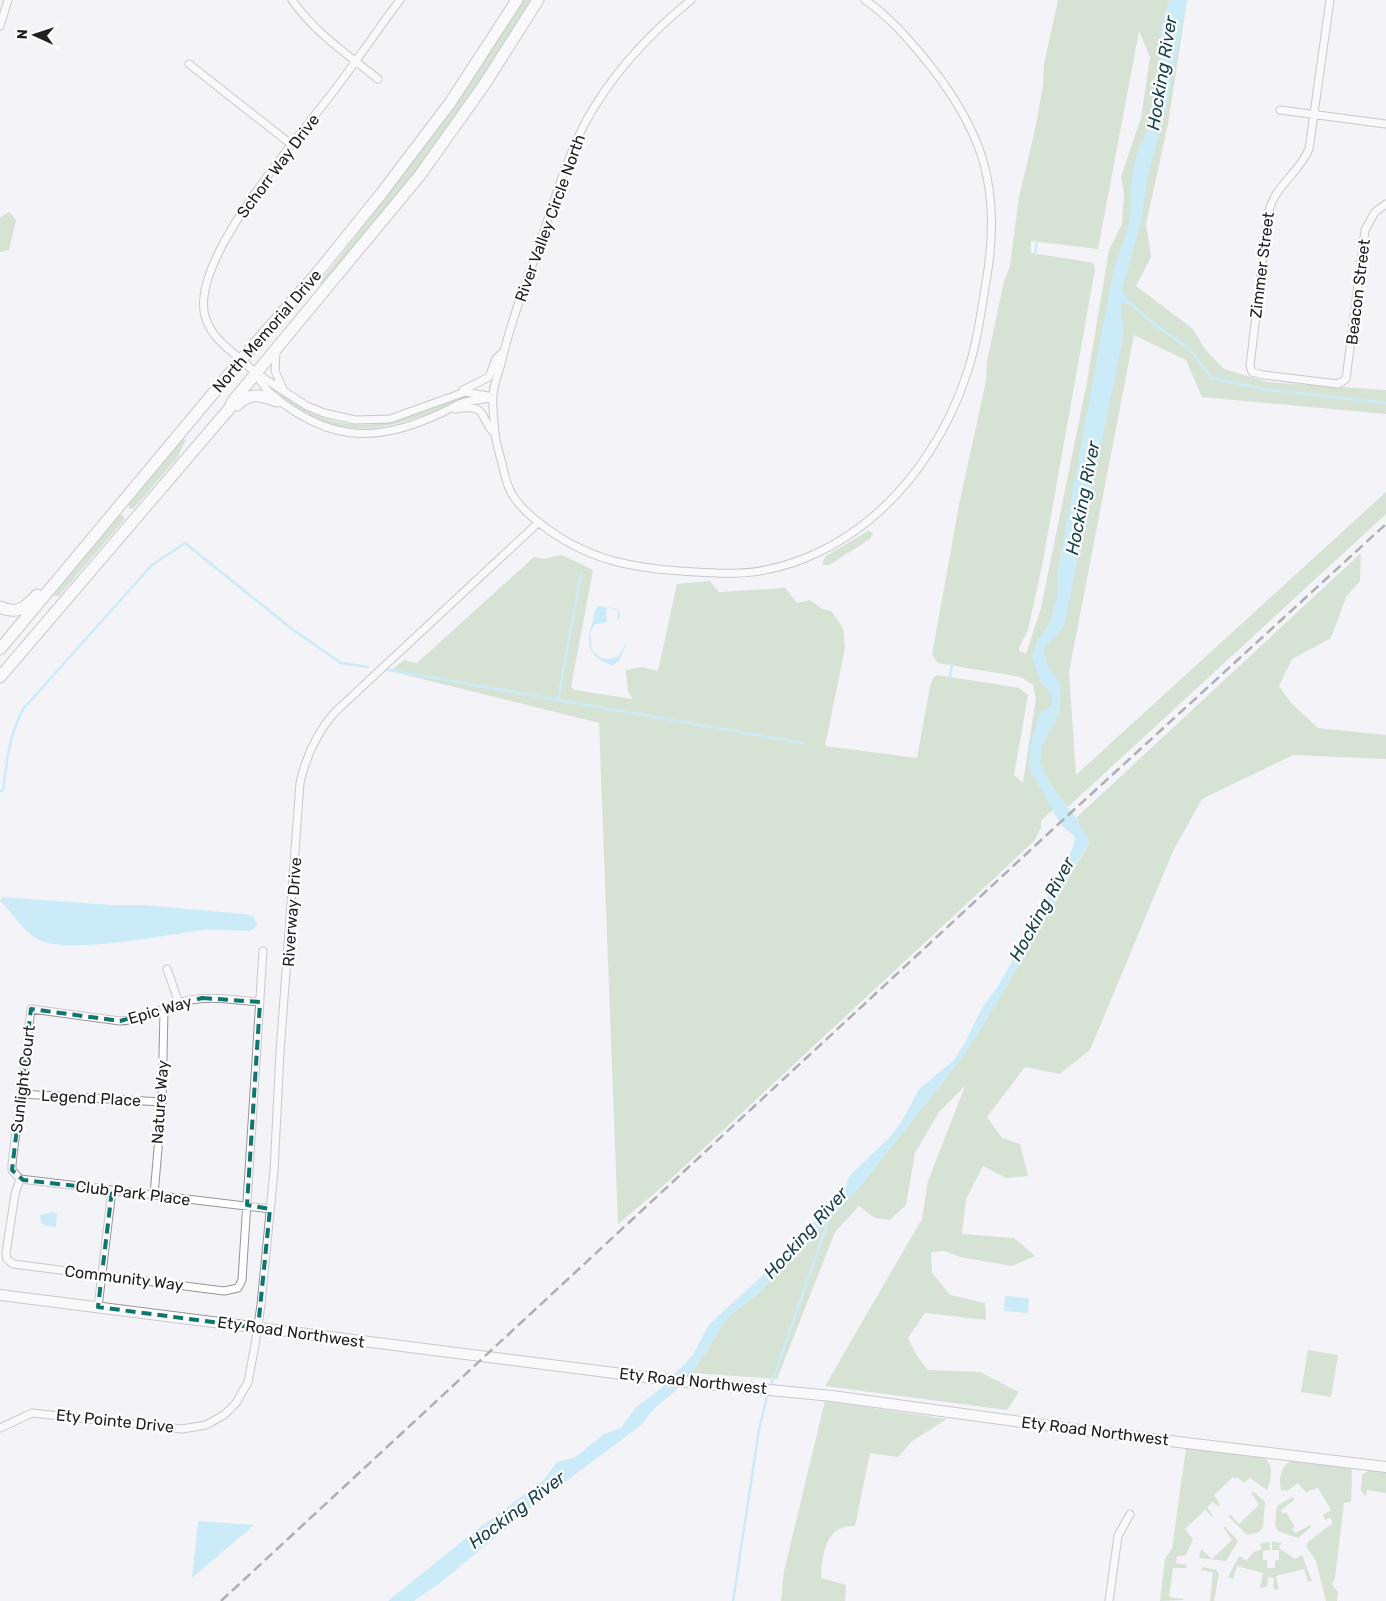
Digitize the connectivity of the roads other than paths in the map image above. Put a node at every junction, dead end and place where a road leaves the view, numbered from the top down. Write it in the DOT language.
graph roads {
  1 [pos="8,0"];
  2 [pos="292,0"];
  3 [pos="400,0"];
  4 [pos="517,0"];
  5 [pos="538,0"];
  6 [pos="691,0"];
  7 [pos="865,0"];
  8 [pos="1330,0"];
  9 [pos="0,26"];
  10 [pos="356,62"];
  11 [pos="189,64"];
  12 [pos="378,79"];
  13 [pos="1280,110"];
  14 [pos="1315,114"];
  15 [pos="1386,124"];
  16 [pos="292,145"];
  17 [pos="1386,204"];
  18 [pos="277,349"];
  19 [pos="502,353"];
  20 [pos="241,360"];
  21 [pos="256,373"];
  22 [pos="1338,384"];
  23 [pos="283,389"];
  24 [pos="457,394"];
  25 [pos="493,397"];
  26 [pos="277,400"];
  27 [pos="229,409"];
  28 [pos="449,410"];
  29 [pos="495,434"];
  30 [pos="539,522"];
  31 [pos="104,526"];
  32 [pos="0,607"];
  33 [pos="23,624"];
  34 [pos="0,649"];
  35 [pos="0,666"];
  36 [pos="0,677"];
  37 [pos="264,951"];
  38 [pos="167,969"];
  39 [pos="260,1002"];
  40 [pos="179,1003"];
  41 [pos="31,1009"];
  42 [pos="164,1010"];
  43 [pos="20,1094"];
  44 [pos="162,1102"];
  45 [pos="20,1179"];
  46 [pos="112,1190"];
  47 [pos="154,1195"];
  48 [pos="246,1205"];
  49 [pos="270,1209"];
  50 [pos="102,1274"];
  51 [pos="0,1295"];
  52 [pos="98,1307"];
  53 [pos="258,1328"];
  54 [pos="0,1428"];
  55 [pos="1386,1467"];
  56 [pos="1130,1514"];
  57 [pos="1109,1601"];
  1 -- 9 [label="street"];
  2 -- 10 [label="street"];
  3 -- 10 [label="street, Schorr Way Drive"];
  4 -- 20 [label="main road, North Memorial Drive"];
  5 -- 18 [label="main road, North Memorial Drive"];
  6 -- 19 [label="street, River Valley Circle North"];
  7 -- 30 [label="street"];
  8 -- 14 [label="street, Zimmer Street"];
  10 -- 12 [label="street"];
  10 -- 16 [label="street, Schorr Way Drive"];
  11 -- 16 [label="street"];
  13 -- 14 [label="street"];
  14 -- 15 [label="street"];
  14 -- 22 [label="street, Zimmer Street"];
  16 -- 20 [label="street, Schorr Way Drive"];
  17 -- 22 [label="street, Beacon Street"];
  18 -- 21 [label="main road, North Memorial Drive"];
  18 -- 23 [label="street"];
  19 -- 24 [label="street, River Valley Circle North"];
  19 -- 25 [label="street, River Valley Circle North"];
  20 -- 21 [label="street, Schorr Way Drive"];
  20 -- 31 [label="main road, North Memorial Drive"];
  21 -- 23 [label="street"];
  21 -- 26 [label="street"];
  21 -- 27 [label="main road, North Memorial Drive"];
  23 -- 24 [label="street"];
  24 -- 25 [label="street"];
  25 -- 28 [label="street"];
  25 -- 29 [label="street, River Valley Circle North"];
  26 -- 27 [label="main road, North Memorial Drive"];
  26 -- 28 [label="street"];
  27 -- 36 [label="main road, North Memorial Drive"];
  28 -- 29 [label="street"];
  29 -- 30 [label="street"];
  30 -- 49 [label="street, Riverway Drive"];
  31 -- 32 [label="main road"];
  31 -- 33 [label="main road, North Memorial Drive"];
  33 -- 34 [label="main road, North Memorial Drive"];
  33 -- 35 [label="main road"];
  37 -- 39 [label="street"];
  38 -- 40 [label="street"];
  39 -- 40 [label="street, Epic Way"];
  39 -- 48 [label="street"];
  40 -- 42 [label="street, Epic Way"];
  41 -- 42 [label="street, Epic Way"];
  41 -- 43 [label="street, Sunlight Court"];
  42 -- 44 [label="street, Nature Way"];
  43 -- 44 [label="street, Legend Place"];
  43 -- 45 [label="street, Sunlight Court"];
  44 -- 47 [label="street, Nature Way"];
  45 -- 46 [label="street, Club Park Place"];
  45 -- 50 [label="street, Community Way"];
  46 -- 47 [label="street, Club Park Place"];
  46 -- 50 [label="street"];
  47 -- 48 [label="street, Club Park Place"];
  48 -- 49 [label="street, Club Park Place"];
  48 -- 50 [label="street, Community Way"];
  49 -- 53 [label="street, Riverway Drive"];
  50 -- 52 [label="street"];
  51 -- 52 [label="street, Ety Road Northwest"];
  52 -- 53 [label="street, Ety Road Northwest"];
  53 -- 54 [label="street, Ety Pointe Drive"];
  53 -- 55 [label="street, Ety Road Northwest"];
  56 -- 57 [label="street"];
}
